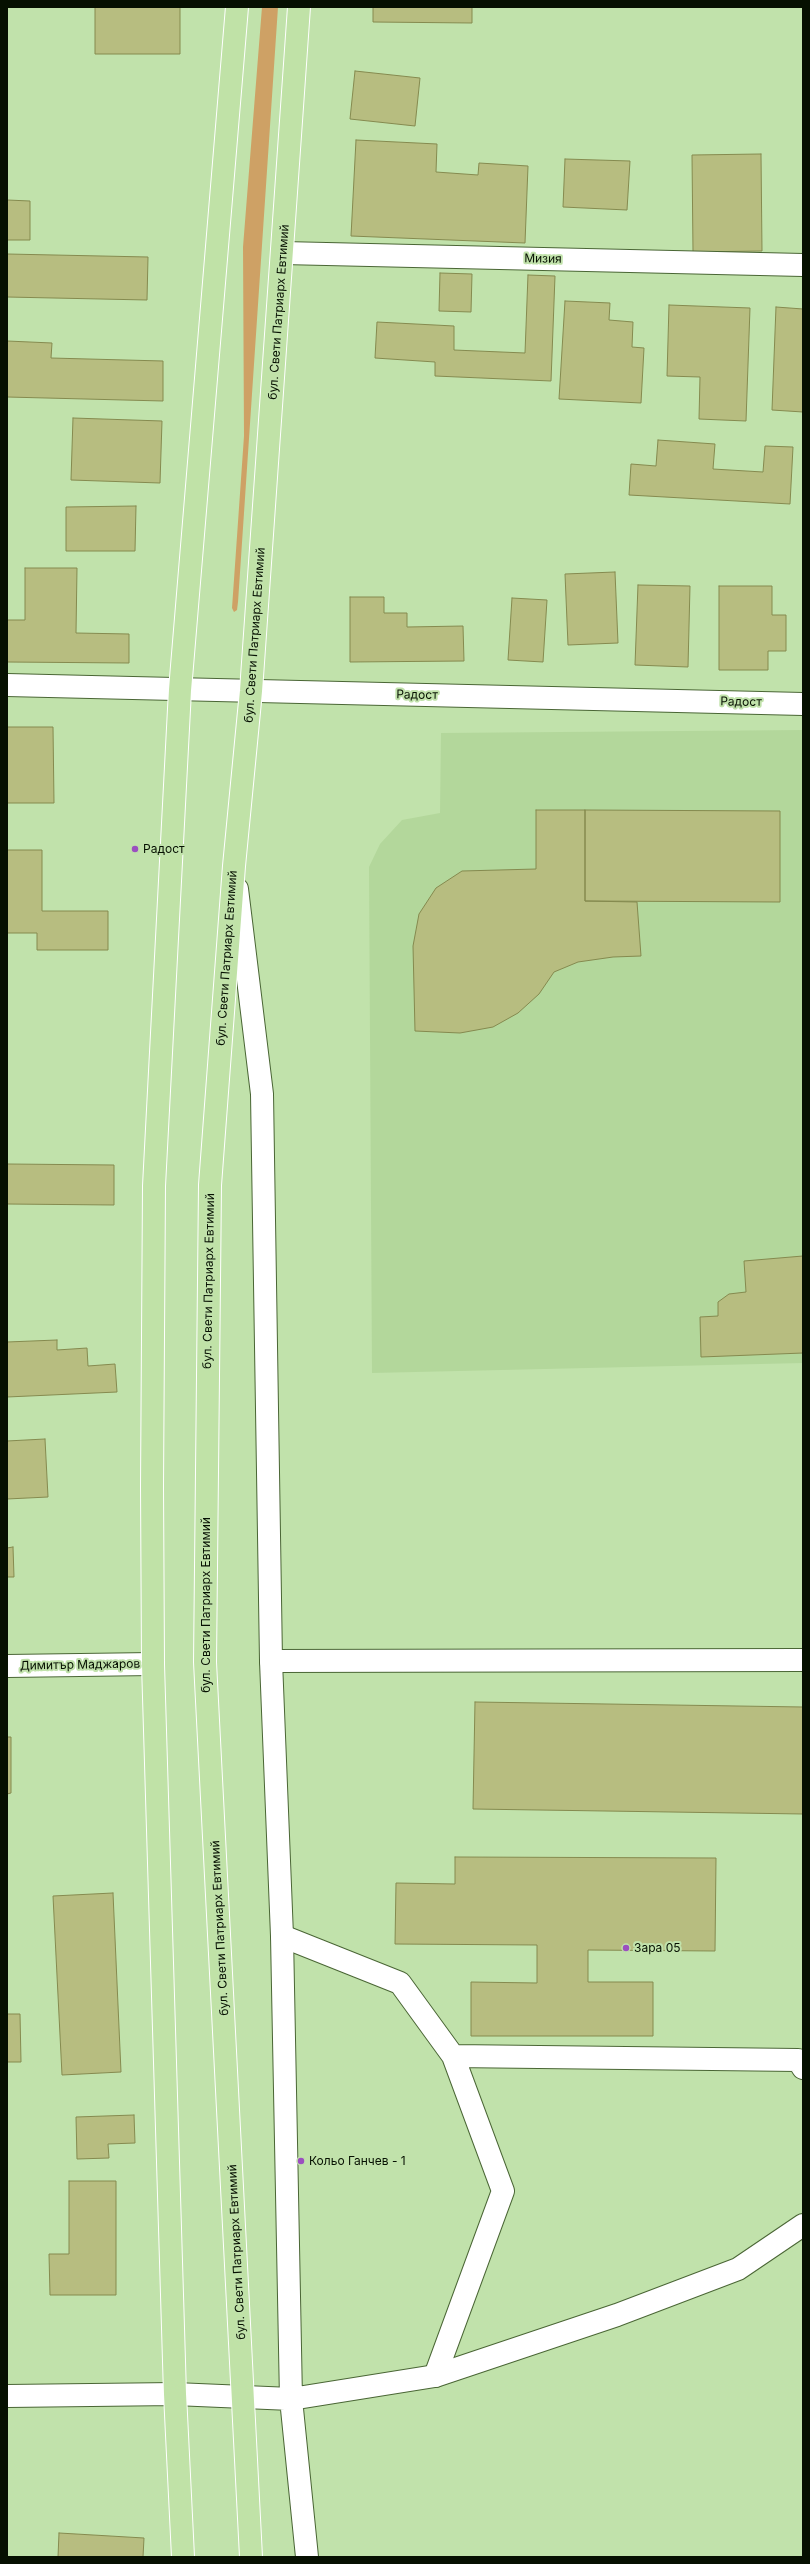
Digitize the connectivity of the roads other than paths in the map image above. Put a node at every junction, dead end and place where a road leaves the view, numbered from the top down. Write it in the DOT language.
graph roads {
  1 [pos="237,7"];
  2 [pos="299,7"];
  3 [pos="283,254"];
  4 [pos="803,264"];
  5 [pos="7,685"];
  6 [pos="180,690"];
  7 [pos="251,691"];
  8 [pos="803,704"];
  9 [pos="234,866"];
  10 [pos="803,1660"];
  11 [pos="271,1662"];
  12 [pos="153,1664"];
  13 [pos="7,1666"];
  14 [pos="282,1936"];
  15 [pos="453,2056"];
  16 [pos="803,2068"];
  17 [pos="803,2225"];
  18 [pos="435,2376"];
  19 [pos="175,2394"];
  20 [pos="7,2396"];
  21 [pos="245,2397"];
  22 [pos="291,2399"];
  23 [pos="182,2557"];
  24 [pos="251,2557"];
  25 [pos="307,2557"];
  1 -- 6 [label="main road"];
  2 -- 3 [label="main road, бул. Свети Патриарх Евтимий"];
  3 -- 4 [label="street, Мизия"];
  3 -- 7 [label="main road, бул. Свети Патриарх Евтимий"];
  5 -- 6 [label="street, Радост"];
  6 -- 7 [label="street, Радост"];
  6 -- 12 [label="main road"];
  7 -- 8 [label="street, Радост"];
  7 -- 9 [label="main road, бул. Свети Патриарх Евтимий"];
  9 -- 11 [label="street"];
  9 -- 21 [label="main road, бул. Свети Патриарх Евтимий"];
  10 -- 11 [label="street"];
  11 -- 14 [label="street"];
  12 -- 13 [label="street, Димитър Маджаров"];
  12 -- 19 [label="main road"];
  14 -- 15 [label="street"];
  14 -- 22 [label="street"];
  15 -- 16 [label="street"];
  15 -- 18 [label="street"];
  17 -- 18 [label="street"];
  18 -- 22 [label="street"];
  19 -- 20 [label="street"];
  19 -- 21 [label="street"];
  19 -- 23 [label="main road"];
  21 -- 22 [label="street"];
  21 -- 24 [label="main road, бул. Свети Патриарх Евтимий"];
  22 -- 25 [label="street"];
}
